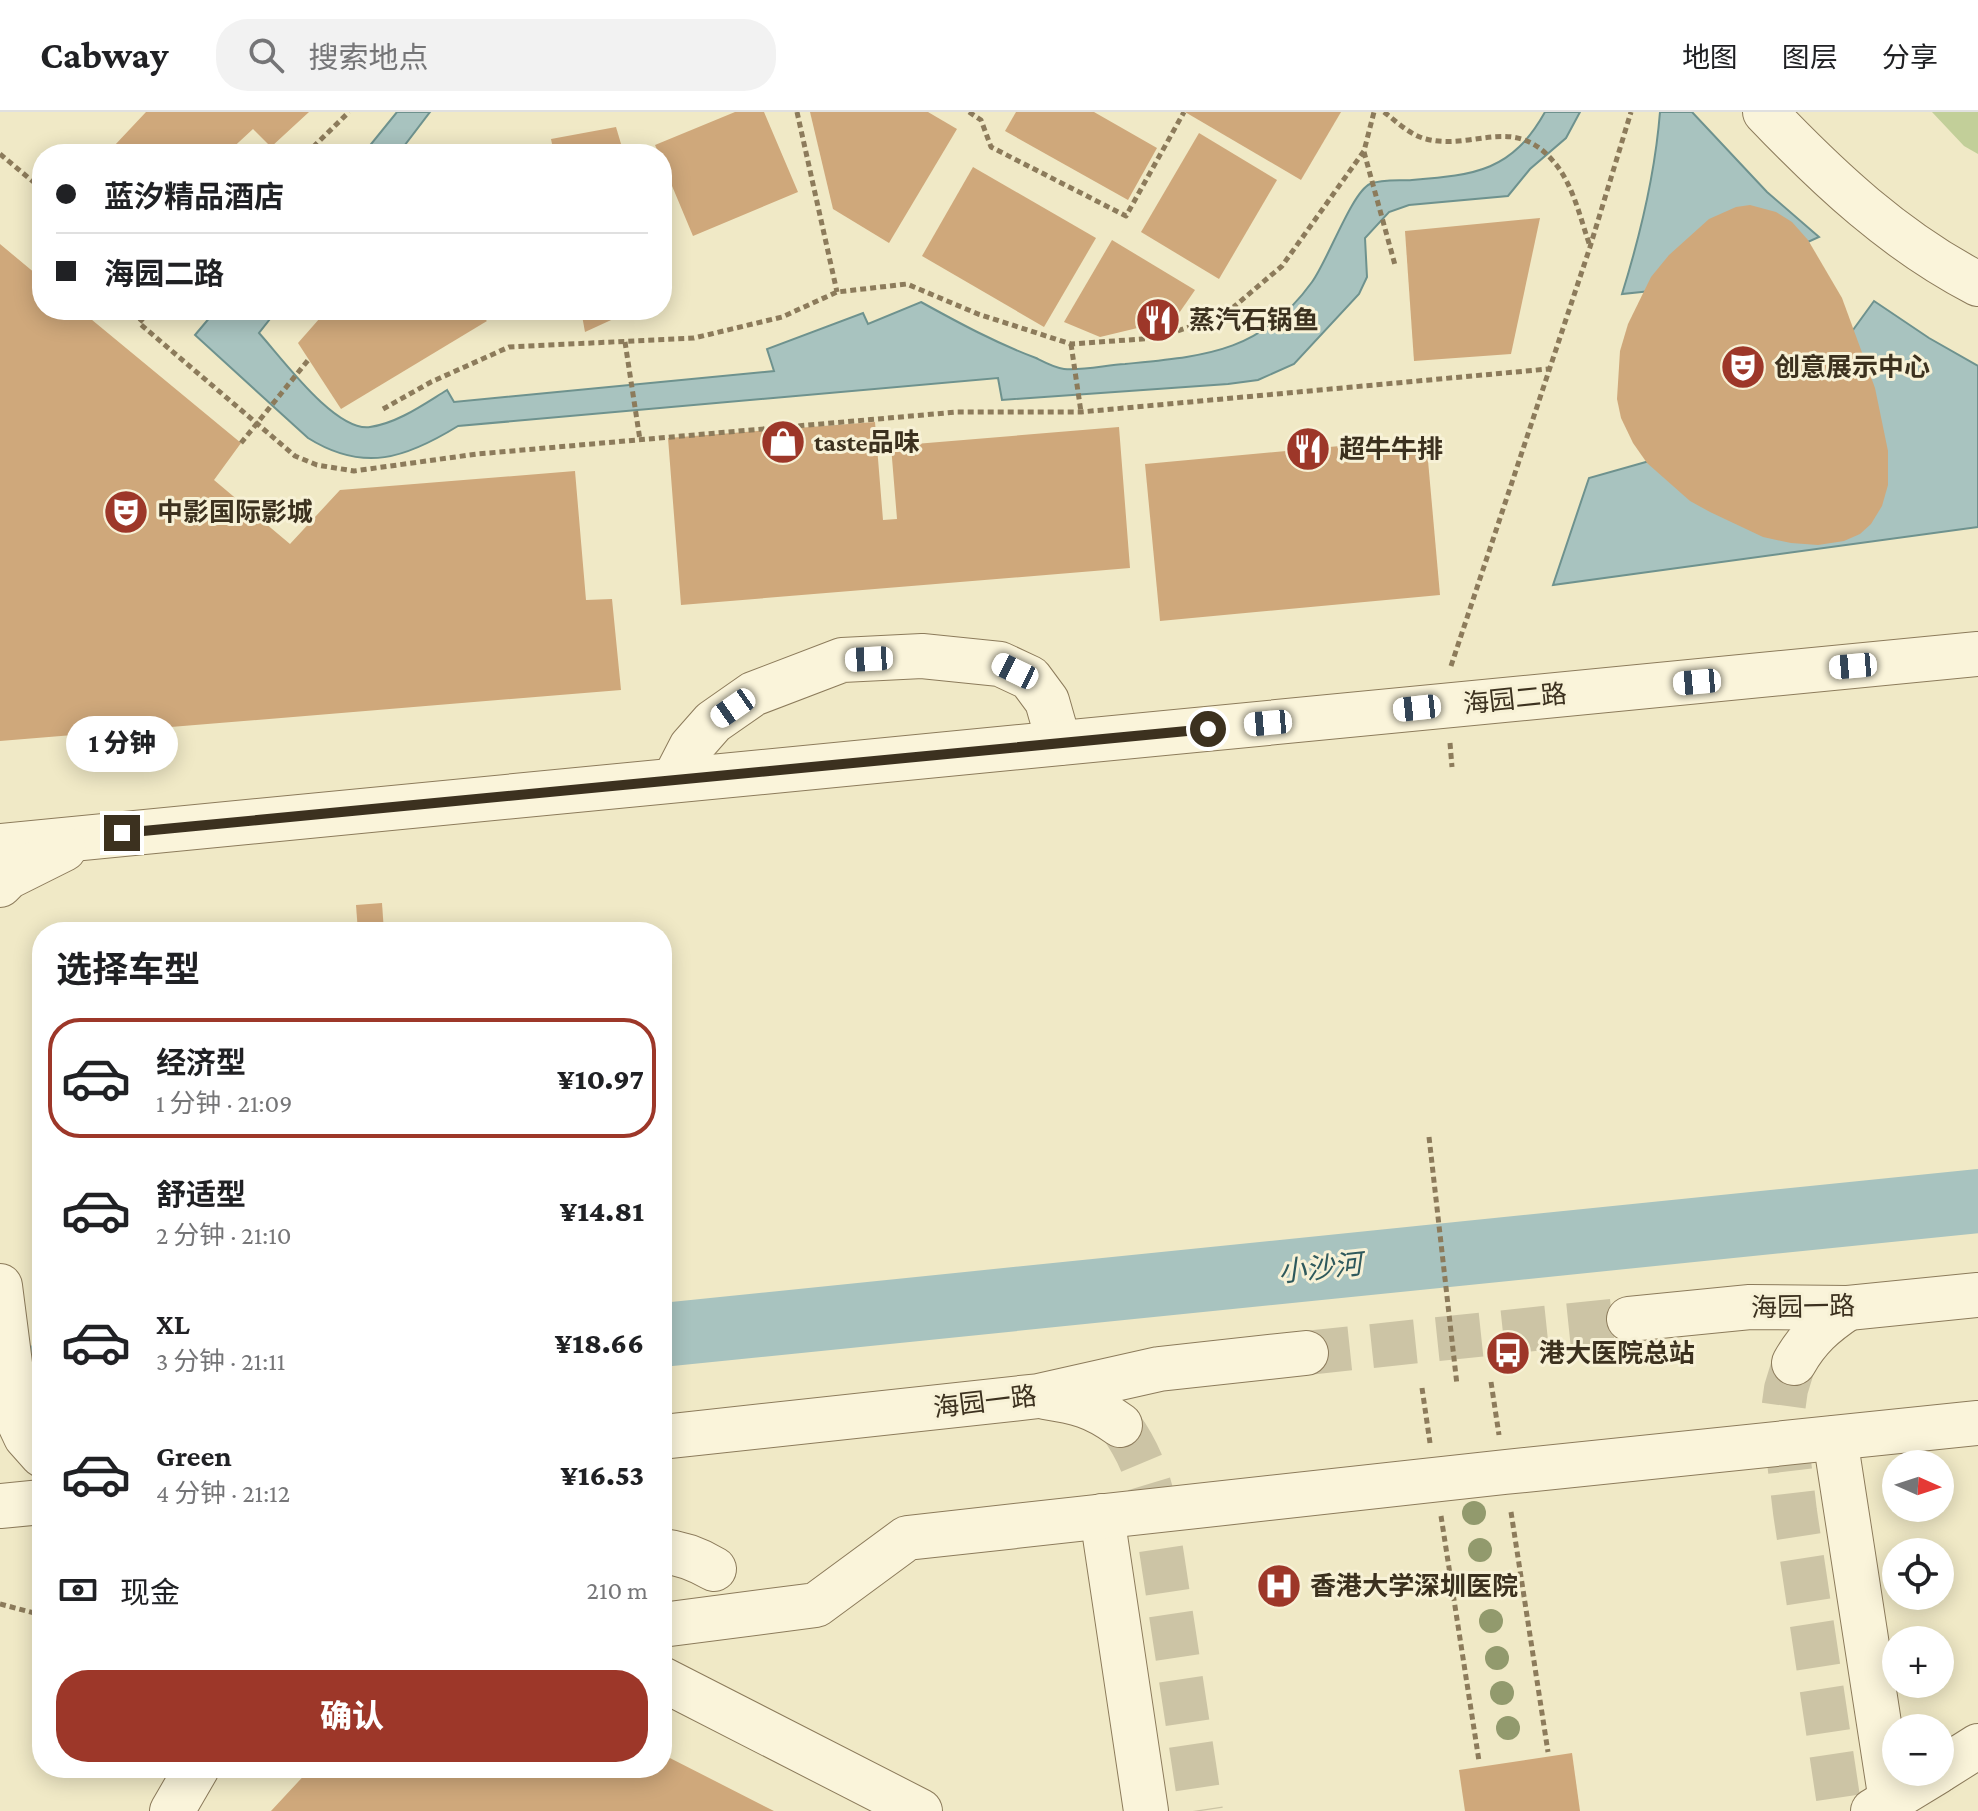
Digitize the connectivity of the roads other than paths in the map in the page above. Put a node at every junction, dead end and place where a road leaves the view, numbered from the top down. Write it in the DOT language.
graph roads {
  1 [pos="1765,112"];
  2 [pos="1978,284"];
  3 [pos="1978,654"];
  4 [pos="1059,743"];
  5 [pos="674,780"];
  6 [pos="91,836"];
  7 [pos="0,846"];
  8 [pos="0,885"];
  9 [pos="0,1286"];
  10 [pos="1978,1295"];
  11 [pos="1848,1308"];
  12 [pos="1629,1319"];
  13 [pos="1306,1353"];
  14 [pos="1794,1363"];
  15 [pos="1039,1396"];
  16 [pos="1978,1423"];
  17 [pos="1120,1425"];
  18 [pos="672,1436"];
  19 [pos="1835,1438"];
  20 [pos="32,1444"];
  21 [pos="32,1503"];
  22 [pos="0,1506"];
  23 [pos="1102,1516"];
  24 [pos="672,1552"];
  25 [pos="714,1569"];
  26 [pos="672,1624"];
  27 [pos="672,1684"];
  28 [pos="1978,1746"];
  29 [pos="1954,1761"];
  30 [pos="191,1778"];
  31 [pos="1915,1786"];
  32 [pos="1882,1806"];
  33 [pos="172,1811"];
  34 [pos="920,1811"];
  35 [pos="1146,1811"];
  1 -- 2 [label="street"];
  3 -- 4 [label="street, 海园二路"];
  4 -- 5 [label="street, 海园二路"];
  4 -- 5 [label="street"];
  5 -- 6 [label="street, 海园二路"];
  6 -- 7 [label="street, 海园二路"];
  6 -- 8 [label="street"];
  9 -- 20 [label="street"];
  10 -- 11 [label="street, 海园一路"];
  11 -- 12 [label="street, 海园一路"];
  11 -- 14 [label="street"];
  13 -- 15 [label="street, 海园一路"];
  15 -- 17 [label="street"];
  15 -- 18 [label="street, 海园一路"];
  16 -- 19 [label="street"];
  19 -- 23 [label="street"];
  19 -- 32 [label="street"];
  21 -- 22 [label="street"];
  23 -- 26 [label="street"];
  23 -- 35 [label="street"];
  24 -- 25 [label="street"];
  27 -- 34 [label="street"];
  28 -- 29 [label="street"];
  30 -- 33 [label="street"];
  31 -- 32 [label="street"];
}
